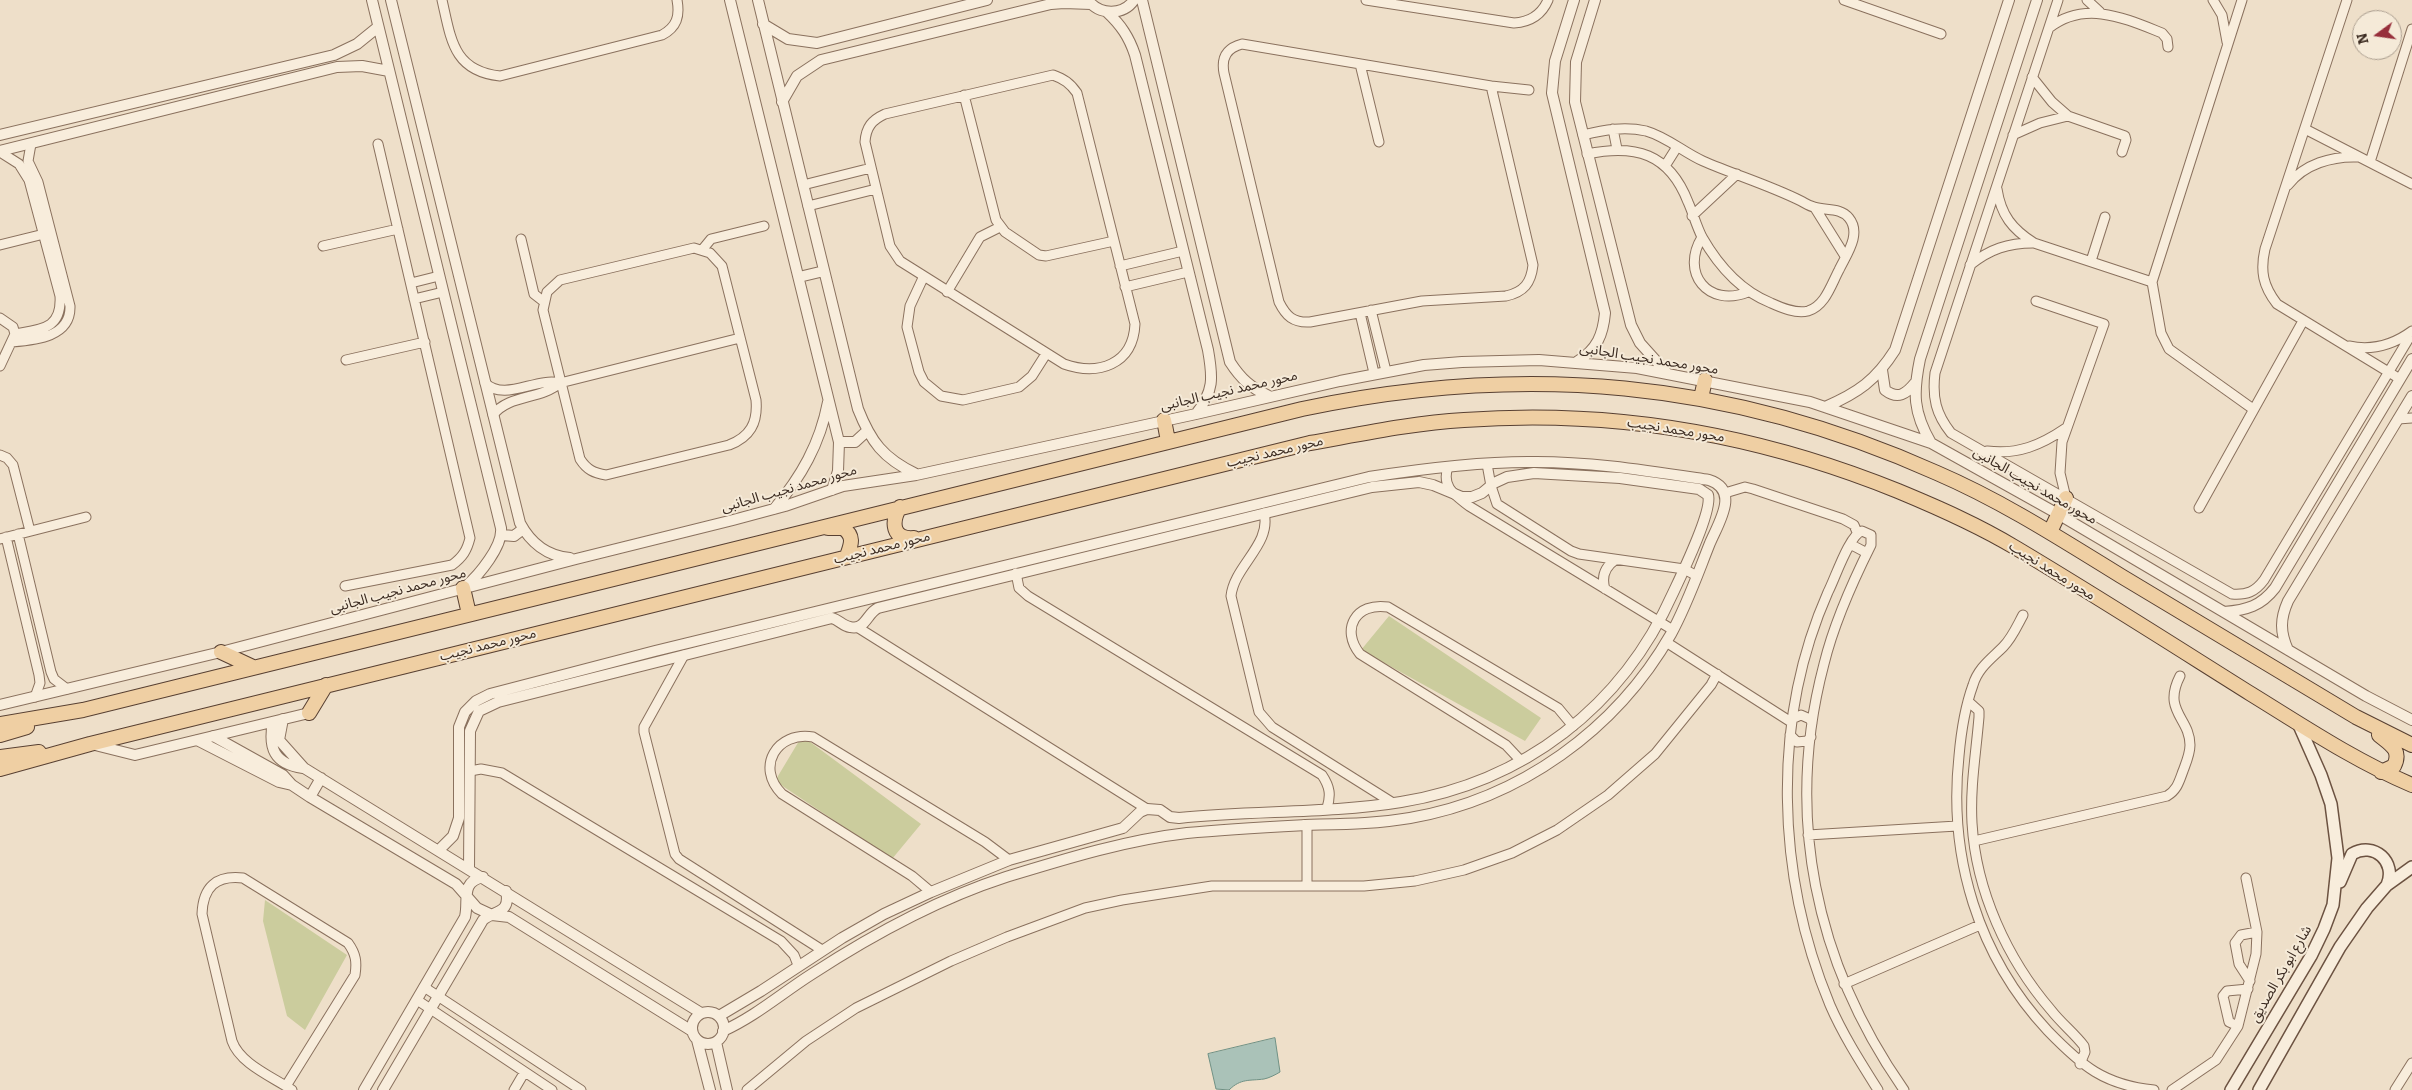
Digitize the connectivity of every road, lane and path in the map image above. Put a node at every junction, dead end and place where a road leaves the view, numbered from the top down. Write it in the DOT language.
graph roads {
  1 [pos="372,0"];
  2 [pos="391,0"];
  3 [pos="442,0"];
  4 [pos="676,0"];
  5 [pos="730,0"];
  6 [pos="758,0"];
  7 [pos="987,0"];
  8 [pos="1134,0"];
  9 [pos="1142,0"];
  10 [pos="1366,0"];
  11 [pos="1548,0"];
  12 [pos="1574,0"];
  13 [pos="1595,0"];
  14 [pos="1844,0"];
  15 [pos="2009,0"];
  16 [pos="2037,0"];
  17 [pos="2058,0"];
  18 [pos="2087,0"];
  19 [pos="2213,0"];
  20 [pos="2242,0"];
  21 [pos="2347,0"];
  22 [pos="1090,2"];
  23 [pos="1386,2"];
  24 [pos="1107,12"];
  25 [pos="2100,12"];
  26 [pos="764,24"];
  27 [pos="378,27"];
  28 [pos="2048,28"];
  29 [pos="2412,29"];
  30 [pos="1941,34"];
  31 [pos="2168,47"];
  32 [pos="2227,48"];
  33 [pos="2409,48"];
  34 [pos="1360,64"];
  35 [pos="389,71"];
  36 [pos="2032,77"];
  37 [pos="1491,86"];
  38 [pos="1529,90"];
  39 [pos="964,95"];
  40 [pos="782,102"];
  41 [pos="2068,116"];
  42 [pos="1613,129"];
  43 [pos="2305,129"];
  44 [pos="0,135"];
  45 [pos="1583,135"];
  46 [pos="2013,135"];
  47 [pos="1379,142"];
  48 [pos="31,144"];
  49 [pos="378,144"];
  50 [pos="1677,147"];
  51 [pos="1617,149"];
  52 [pos="0,151"];
  53 [pos="2122,152"];
  54 [pos="1587,154"];
  55 [pos="2360,157"];
  56 [pos="2370,162"];
  57 [pos="26,166"];
  58 [pos="1665,166"];
  59 [pos="871,168"];
  60 [pos="1737,174"];
  61 [pos="2412,184"];
  62 [pos="803,185"];
  63 [pos="1996,187"];
  64 [pos="876,189"];
  65 [pos="2284,190"];
  66 [pos="808,206"];
  67 [pos="1815,208"];
  68 [pos="444,214"];
  69 [pos="1692,216"];
  70 [pos="2105,217"];
  71 [pos="425,219"];
  72 [pos="764,226"];
  73 [pos="1000,227"];
  74 [pos="398,229"];
  75 [pos="44,234"];
  76 [pos="1702,237"];
  77 [pos="521,239"];
  78 [pos="1114,241"];
  79 [pos="2034,243"];
  80 [pos="0,245"];
  81 [pos="323,246"];
  82 [pos="702,250"];
  83 [pos="1183,251"];
  84 [pos="1845,256"];
  85 [pos="2091,261"];
  86 [pos="1970,265"];
  87 [pos="1120,266"];
  88 [pos="824,271"];
  89 [pos="1188,272"];
  90 [pos="58,273"];
  91 [pos="439,276"];
  92 [pos="799,277"];
  93 [pos="923,278"];
  94 [pos="2152,282"];
  95 [pos="411,283"];
  96 [pos="1125,287"];
  97 [pos="443,292"];
  98 [pos="947,292"];
  99 [pos="1748,292"];
  100 [pos="414,299"];
  101 [pos="544,300"];
  102 [pos="2036,301"];
  103 [pos="1371,310"];
  104 [pos="1360,313"];
  105 [pos="0,318"];
  106 [pos="2303,321"];
  107 [pos="2412,332"];
  108 [pos="14,338"];
  109 [pos="740,338"];
  110 [pos="425,342"];
  111 [pos="2342,344"];
  112 [pos="1046,354"];
  113 [pos="2412,359"];
  114 [pos="346,360"];
  115 [pos="1578,361"];
  116 [pos="0,366"];
  117 [pos="1882,370"];
  118 [pos="1386,371"];
  119 [pos="2389,372"];
  120 [pos="1374,373"];
  121 [pos="1667,373"];
  122 [pos="2400,379"];
  123 [pos="1705,380"];
  124 [pos="560,382"];
  125 [pos="485,383"];
  126 [pos="1915,383"];
  127 [pos="829,396"];
  128 [pos="1269,396"];
  129 [pos="2412,396"];
  130 [pos="1701,398"];
  131 [pos="1825,407"];
  132 [pos="2253,409"];
  133 [pos="1196,414"];
  134 [pos="493,415"];
  135 [pos="2412,418"];
  136 [pos="2398,419"];
  137 [pos="1164,420"];
  138 [pos="2066,428"];
  139 [pos="867,431"];
  140 [pos="1168,441"];
  141 [pos="839,442"];
  142 [pos="1931,443"];
  143 [pos="1982,451"];
  144 [pos="0,455"];
  145 [pos="1487,464"];
  146 [pos="1448,468"];
  147 [pos="916,475"];
  148 [pos="1490,486"];
  149 [pos="832,490"];
  150 [pos="1452,493"];
  151 [pos="1725,493"];
  152 [pos="2066,498"];
  153 [pos="900,507"];
  154 [pos="2199,508"];
  155 [pos="774,509"];
  156 [pos="1245,512"];
  157 [pos="1264,512"];
  158 [pos="2058,514"];
  159 [pos="86,518"];
  160 [pos="816,527"];
  161 [pos="523,529"];
  162 [pos="30,531"];
  163 [pos="1857,532"];
  164 [pos="2050,532"];
  165 [pos="18,534"];
  166 [pos="502,535"];
  167 [pos="924,537"];
  168 [pos="3,538"];
  169 [pos="1850,544"];
  170 [pos="1867,553"];
  171 [pos="847,556"];
  172 [pos="576,558"];
  173 [pos="1616,560"];
  174 [pos="1015,568"];
  175 [pos="1684,569"];
  176 [pos="1697,576"];
  177 [pos="345,586"];
  178 [pos="463,588"];
  179 [pos="1605,589"];
  180 [pos="32,593"];
  181 [pos="20,596"];
  182 [pos="863,600"];
  183 [pos="840,606"];
  184 [pos="2224,612"];
  185 [pos="469,614"];
  186 [pos="869,615"];
  187 [pos="2023,615"];
  188 [pos="841,622"];
  189 [pos="1660,622"];
  190 [pos="857,628"];
  191 [pos="1673,630"];
  192 [pos="1666,642"];
  193 [pos="2288,650"];
  194 [pos="655,651"];
  195 [pos="46,652"];
  196 [pos="221,652"];
  197 [pos="34,655"];
  198 [pos="684,655"];
  199 [pos="658,661"];
  200 [pos="252,667"];
  201 [pos="1717,674"];
  202 [pos="2180,676"];
  203 [pos="326,685"];
  204 [pos="67,689"];
  205 [pos="35,697"];
  206 [pos="1969,702"];
  207 [pos="0,705"];
  208 [pos="83,710"];
  209 [pos="309,713"];
  210 [pos="2356,717"];
  211 [pos="278,720"];
  212 [pos="1792,720"];
  213 [pos="2412,720"];
  214 [pos="1812,723"];
  215 [pos="2298,723"];
  216 [pos="0,724"];
  217 [pos="1573,726"];
  218 [pos="0,735"];
  219 [pos="1790,735"];
  220 [pos="213,736"];
  221 [pos="1810,737"];
  222 [pos="197,740"];
  223 [pos="86,745"];
  224 [pos="2412,745"];
  225 [pos="0,757"];
  226 [pos="291,761"];
  227 [pos="1521,762"];
  228 [pos="0,769"];
  229 [pos="470,771"];
  230 [pos="2381,772"];
  231 [pos="321,778"];
  232 [pos="281,779"];
  233 [pos="2412,785"];
  234 [pos="310,796"];
  235 [pos="1393,803"];
  236 [pos="1956,804"];
  237 [pos="1971,805"];
  238 [pos="1327,808"];
  239 [pos="1147,809"];
  240 [pos="1170,817"];
  241 [pos="1129,823"];
  242 [pos="1307,825"];
  243 [pos="1957,826"];
  244 [pos="1808,835"];
  245 [pos="1166,836"];
  246 [pos="1137,841"];
  247 [pos="1974,841"];
  248 [pos="439,850"];
  249 [pos="1009,860"];
  250 [pos="2412,868"];
  251 [pos="469,869"];
  252 [pos="483,877"];
  253 [pos="2246,878"];
  254 [pos="1307,885"];
  255 [pos="2387,885"];
  256 [pos="506,891"];
  257 [pos="931,892"];
  258 [pos="2335,892"];
  259 [pos="465,897"];
  260 [pos="492,915"];
  261 [pos="1980,925"];
  262 [pos="2258,932"];
  263 [pos="2003,937"];
  264 [pos="1988,943"];
  265 [pos="822,950"];
  266 [pos="798,965"];
  267 [pos="1844,984"];
  268 [pos="2249,985"];
  269 [pos="424,987"];
  270 [pos="438,996"];
  271 [pos="417,1000"];
  272 [pos="431,1008"];
  273 [pos="701,1013"];
  274 [pos="718,1016"];
  275 [pos="2238,1026"];
  276 [pos="692,1030"];
  277 [pos="723,1031"];
  278 [pos="697,1040"];
  279 [pos="716,1042"];
  280 [pos="2412,1063"];
  281 [pos="2080,1064"];
  282 [pos="524,1073"];
  283 [pos="289,1088"];
  284 [pos="364,1090"];
  285 [pos="383,1090"];
  286 [pos="514,1090"];
  287 [pos="552,1090"];
  288 [pos="581,1090"];
  289 [pos="710,1090"];
  290 [pos="727,1090"];
  291 [pos="747,1090"];
  292 [pos="1878,1090"];
  293 [pos="1904,1090"];
  294 [pos="2154,1090"];
  295 [pos="2172,1090"];
  296 [pos="2231,1090"];
  297 [pos="2259,1090"];
  298 [pos="2396,1090"];
  1 -- 27 [label="street"];
  2 -- 68 [label="street"];
  3 -- 4 [label="street"];
  5 -- 92 [label="street"];
  6 -- 26 [label="street"];
  7 -- 26 [label="street"];
  8 -- 24 [label="street"];
  9 -- 128 [label="street"];
  10 -- 23 [label="street"];
  11 -- 23 [label="street"];
  12 -- 115 [label="street"];
  13 -- 45 [label="street"];
  14 -- 30 [label="street"];
  15 -- 117 [label="street"];
  16 -- 126 [label="street"];
  17 -- 28 [label="street"];
  18 -- 25 [label="street"];
  19 -- 32 [label="street"];
  20 -- 32 [label="street"];
  21 -- 43 [label="street"];
  22 -- 24 [label="street"];
  22 -- 40 [label="street"];
  24 -- 83 [label="street"];
  25 -- 28 [label="street"];
  25 -- 31 [label="street"];
  26 -- 40 [label="street"];
  27 -- 35 [label="street"];
  27 -- 44 [label="street"];
  28 -- 36 [label="street"];
  29 -- 33 [label="street"];
  32 -- 94 [label="street"];
  33 -- 56 [label="street"];
  34 -- 37 [label="street"];
  34 -- 47 [label="street"];
  34 -- 104 [label="street"];
  35 -- 48 [label="street"];
  35 -- 71 [label="street"];
  36 -- 41 [label="street"];
  36 -- 46 [label="street"];
  37 -- 38 [label="street"];
  37 -- 103 [label="street"];
  39 -- 59 [label="street"];
  39 -- 73 [label="street"];
  39 -- 78 [label="street"];
  40 -- 62 [label="street"];
  41 -- 46 [label="street"];
  41 -- 53 [label="street"];
  42 -- 45 [label="street"];
  42 -- 50 [label="street"];
  42 -- 51 [label="street"];
  43 -- 55 [label="street"];
  43 -- 65 [label="street"];
  45 -- 54 [label="street"];
  46 -- 63 [label="street"];
  48 -- 52 [label="street"];
  48 -- 57 [label="street"];
  49 -- 74 [label="street"];
  50 -- 58 [label="street"];
  50 -- 60 [label="street"];
  51 -- 54 [label="street"];
  51 -- 58 [label="street"];
  52 -- 57 [label="street"];
  54 -- 121 [label="street"];
  55 -- 56 [label="street"];
  55 -- 65 [label="street"];
  56 -- 61 [label="street"];
  57 -- 75 [label="street"];
  57 -- 90 [label="street"];
  58 -- 69 [label="street"];
  59 -- 62 [label="street"];
  59 -- 64 [label="street"];
  60 -- 67 [label="street"];
  60 -- 69 [label="street"];
  62 -- 66 [label="street"];
  63 -- 79 [label="street"];
  63 -- 86 [label="street"];
  64 -- 66 [label="street"];
  64 -- 93 [label="street"];
  65 -- 106 [label="street"];
  66 -- 88 [label="street"];
  67 -- 84 [label="street"];
  67 -- 84 [label="street"];
  68 -- 71 [label="street"];
  68 -- 125 [label="street"];
  69 -- 76 [label="street"];
  70 -- 85 [label="street"];
  71 -- 91 [label="street"];
  72 -- 82 [label="street"];
  73 -- 78 [label="street"];
  73 -- 98 [label="street"];
  74 -- 81 [label="street"];
  74 -- 95 [label="street"];
  75 -- 80 [label="street"];
  75 -- 90 [label="street"];
  76 -- 99 [label="street"];
  76 -- 99 [label="street"];
  77 -- 101 [label="street"];
  78 -- 87 [label="street"];
  79 -- 85 [label="street"];
  79 -- 86 [label="street"];
  82 -- 101 [label="street"];
  82 -- 109 [label="street"];
  83 -- 87 [label="street"];
  83 -- 89 [label="street"];
  84 -- 99 [label="street"];
  85 -- 94 [label="street"];
  86 -- 143 [label="street"];
  87 -- 96 [label="street"];
  88 -- 92 [label="street"];
  88 -- 139 [label="street"];
  89 -- 96 [label="street"];
  89 -- 133 [label="street"];
  90 -- 108 [label="street"];
  91 -- 95 [label="street"];
  91 -- 97 [label="street"];
  92 -- 127 [label="street"];
  93 -- 98 [label="street"];
  93 -- 112 [label="street"];
  94 -- 132 [label="street"];
  95 -- 100 [label="street"];
  96 -- 112 [label="street"];
  97 -- 100 [label="street"];
  97 -- 166 [label="street"];
  98 -- 112 [label="street"];
  100 -- 110 [label="street"];
  101 -- 124 [label="street"];
  102 -- 138 [label="street"];
  103 -- 104 [label="street"];
  103 -- 118 [label="street"];
  104 -- 120 [label="street"];
  105 -- 108 [label="street"];
  106 -- 111 [label="street"];
  106 -- 132 [label="street"];
  107 -- 111 [label="street"];
  107 -- 119 [label="street"];
  108 -- 116 [label="street"];
  109 -- 124 [label="street"];
  109 -- 124 [label="street"];
  110 -- 114 [label="street"];
  110 -- 177 [label="street"];
  111 -- 119 [label="street"];
  113 -- 122 [label="street"];
  115 -- 118 [label="street, محور محمد نجيب الجانبى"];
  115 -- 121 [label="street, محور محمد نجيب الجانبى"];
  117 -- 126 [label="street"];
  117 -- 131 [label="street"];
  118 -- 120 [label="street, محور محمد نجيب الجانبى"];
  119 -- 122 [label="street"];
  119 -- 152 [label="street"];
  120 -- 128 [label="street, محور محمد نجيب الجانبى"];
  121 -- 123 [label="street, محور محمد نجيب الجانبى"];
  122 -- 184 [label="street"];
  123 -- 130 [label="main road"];
  123 -- 131 [label="street, محور محمد نجيب الجانبى"];
  124 -- 125 [label="street"];
  124 -- 134 [label="street"];
  125 -- 134 [label="street"];
  126 -- 142 [label="street"];
  127 -- 141 [label="street"];
  127 -- 155 [label="street"];
  128 -- 133 [label="street, محور محمد نجيب الجانبى"];
  129 -- 136 [label="street"];
  130 -- 140 [label="main road"];
  130 -- 164 [label="main road"];
  131 -- 142 [label="street, محور محمد نجيب الجانبى"];
  132 -- 154 [label="street"];
  133 -- 137 [label="street, محور محمد نجيب الجانبى"];
  134 -- 161 [label="street"];
  135 -- 136 [label="street"];
  136 -- 193 [label="street"];
  137 -- 140 [label="main road"];
  137 -- 147 [label="street, محور محمد نجيب الجانبى"];
  138 -- 143 [label="street"];
  138 -- 152 [label="street"];
  139 -- 141 [label="street"];
  139 -- 147 [label="street"];
  140 -- 153 [label="main road"];
  141 -- 149 [label="street"];
  142 -- 158 [label="street, محور محمد نجيب الجانبى"];
  143 -- 152 [label="street"];
  144 -- 162 [label="street"];
  145 -- 146 [label="street"];
  145 -- 148 [label="street"];
  145 -- 151 [label="street"];
  146 -- 150 [label="street"];
  146 -- 156 [label="street"];
  147 -- 149 [label="street, محور محمد نجيب الجانبى"];
  148 -- 150 [label="street"];
  148 -- 173 [label="street"];
  148 -- 175 [label="street"];
  149 -- 155 [label="street, محور محمد نجيب الجانبى"];
  150 -- 157 [label="street"];
  150 -- 179 [label="street"];
  151 -- 163 [label="street"];
  151 -- 176 [label="street"];
  152 -- 158 [label="main road"];
  153 -- 160 [label="main road"];
  153 -- 167 [label="main road"];
  155 -- 172 [label="street, محور محمد نجيب الجانبى"];
  156 -- 157 [label="street"];
  156 -- 174 [label="street"];
  157 -- 235 [label="street"];
  158 -- 164 [label="main road"];
  158 -- 184 [label="street, محور محمد نجيب الجانبى"];
  159 -- 162 [label="street"];
  160 -- 171 [label="main road"];
  160 -- 185 [label="main road"];
  161 -- 166 [label="street"];
  161 -- 172 [label="street"];
  162 -- 165 [label="street"];
  163 -- 169 [label="street"];
  163 -- 170 [label="street"];
  164 -- 210 [label="main road"];
  165 -- 168 [label="street"];
  165 -- 180 [label="street"];
  166 -- 178 [label="street"];
  167 -- 171 [label="main road, محور محمد نجيب"];
  167 -- 215 [label="main road, محور محمد نجيب"];
  168 -- 181 [label="street"];
  169 -- 170 [label="street"];
  169 -- 212 [label="street"];
  170 -- 214 [label="street"];
  171 -- 203 [label="main road, محور محمد نجيب"];
  172 -- 178 [label="street, محور محمد نجيب الجانبى"];
  173 -- 175 [label="street"];
  173 -- 179 [label="street"];
  174 -- 182 [label="street"];
  174 -- 186 [label="street"];
  174 -- 238 [label="street"];
  175 -- 176 [label="street"];
  175 -- 189 [label="street"];
  176 -- 191 [label="street"];
  178 -- 185 [label="main road"];
  178 -- 196 [label="street, محور محمد نجيب الجانبى"];
  179 -- 189 [label="street"];
  180 -- 181 [label="street"];
  180 -- 195 [label="street"];
  181 -- 197 [label="street"];
  182 -- 183 [label="street"];
  182 -- 186 [label="street"];
  183 -- 188 [label="street"];
  183 -- 194 [label="street"];
  184 -- 193 [label="street, محور محمد نجيب الجانبى"];
  185 -- 200 [label="main road"];
  186 -- 190 [label="street"];
  187 -- 206 [label="street"];
  188 -- 190 [label="street"];
  188 -- 198 [label="street"];
  189 -- 191 [label="street"];
  189 -- 217 [label="street"];
  190 -- 239 [label="street"];
  191 -- 192 [label="street"];
  192 -- 201 [label="street"];
  192 -- 242 [label="street"];
  193 -- 213 [label="street, محور محمد نجيب الجانبى"];
  194 -- 199 [label="street"];
  194 -- 248 [label="street"];
  195 -- 197 [label="street"];
  195 -- 204 [label="street"];
  196 -- 200 [label="main road"];
  196 -- 204 [label="street, محور محمد نجيب الجانبى"];
  197 -- 205 [label="street"];
  198 -- 199 [label="street"];
  198 -- 265 [label="street"];
  199 -- 229 [label="street"];
  200 -- 208 [label="main road"];
  201 -- 212 [label="street"];
  201 -- 254 [label="street"];
  202 -- 247 [label="street"];
  203 -- 209 [label="main road"];
  203 -- 223 [label="main road, محور محمد نجيب"];
  204 -- 205 [label="street, محور محمد نجيب الجانبى"];
  205 -- 207 [label="street, محور محمد نجيب الجانبى"];
  206 -- 236 [label="street"];
  206 -- 237 [label="street"];
  208 -- 216 [label="main road"];
  208 -- 218 [label="main road"];
  209 -- 211 [label="street"];
  210 -- 224 [label="main road"];
  210 -- 230 [label="main road"];
  211 -- 220 [label="street"];
  211 -- 226 [label="street"];
  212 -- 214 [label="street"];
  212 -- 219 [label="street"];
  214 -- 221 [label="street"];
  215 -- 230 [label="main road, محور محمد نجيب"];
  215 -- 258 [label="main road, شارع ابو بكر الصديق"];
  217 -- 227 [label="street"];
  217 -- 227 [label="street"];
  219 -- 221 [label="street"];
  219 -- 292 [label="street"];
  220 -- 222 [label="street"];
  220 -- 232 [label="street"];
  221 -- 244 [label="street"];
  222 -- 223 [label="street"];
  222 -- 232 [label="street"];
  223 -- 225 [label="main road, محور محمد نجيب"];
  223 -- 228 [label="main road, محور محمد نجيب"];
  226 -- 231 [label="street"];
  226 -- 232 [label="street"];
  227 -- 235 [label="street"];
  229 -- 251 [label="street"];
  229 -- 266 [label="street"];
  230 -- 233 [label="main road, محور محمد نجيب"];
  231 -- 234 [label="street"];
  231 -- 248 [label="street"];
  232 -- 234 [label="street"];
  234 -- 259 [label="street"];
  235 -- 238 [label="street"];
  236 -- 237 [label="street"];
  236 -- 243 [label="street"];
  237 -- 247 [label="street"];
  238 -- 240 [label="street"];
  239 -- 240 [label="street"];
  239 -- 241 [label="street"];
  240 -- 245 [label="street"];
  241 -- 246 [label="street"];
  241 -- 249 [label="street"];
  242 -- 245 [label="street"];
  242 -- 254 [label="street"];
  243 -- 244 [label="street"];
  243 -- 261 [label="street"];
  244 -- 267 [label="street"];
  245 -- 246 [label="street"];
  246 -- 277 [label="street"];
  247 -- 263 [label="street"];
  248 -- 251 [label="street"];
  249 -- 257 [label="street"];
  249 -- 257 [label="street"];
  250 -- 255 [label="main road"];
  251 -- 252 [label="street"];
  252 -- 256 [label="street"];
  252 -- 259 [label="street"];
  253 -- 262 [label="street"];
  254 -- 291 [label="street"];
  255 -- 258 [label="main road"];
  255 -- 297 [label="main road"];
  256 -- 260 [label="street"];
  256 -- 273 [label="street"];
  257 -- 265 [label="street"];
  258 -- 296 [label="main road, شارع ابو بكر الصديق"];
  259 -- 260 [label="street"];
  259 -- 269 [label="street"];
  260 -- 270 [label="street"];
  260 -- 276 [label="street"];
  261 -- 264 [label="street"];
  261 -- 267 [label="street"];
  262 -- 268 [label="street"];
  262 -- 268 [label="street"];
  263 -- 264 [label="street"];
  263 -- 264 [label="street"];
  263 -- 281 [label="street"];
  264 -- 281 [label="street"];
  265 -- 266 [label="street"];
  266 -- 274 [label="street"];
  267 -- 293 [label="street"];
  268 -- 275 [label="street"];
  268 -- 275 [label="street"];
  269 -- 270 [label="street"];
  269 -- 271 [label="street"];
  270 -- 272 [label="street"];
  270 -- 288 [label="street"];
  271 -- 272 [label="street"];
  271 -- 284 [label="street"];
  272 -- 282 [label="street"];
  272 -- 285 [label="street"];
  273 -- 274 [label="street"];
  273 -- 276 [label="street"];
  274 -- 277 [label="street"];
  275 -- 295 [label="street"];
  276 -- 278 [label="street"];
  277 -- 279 [label="street"];
  278 -- 279 [label="street"];
  278 -- 289 [label="street"];
  279 -- 290 [label="street"];
  280 -- 298 [label="street"];
  281 -- 294 [label="street"];
  282 -- 286 [label="street"];
  282 -- 287 [label="street"];
  283 -- 283 [label="street"];
}
